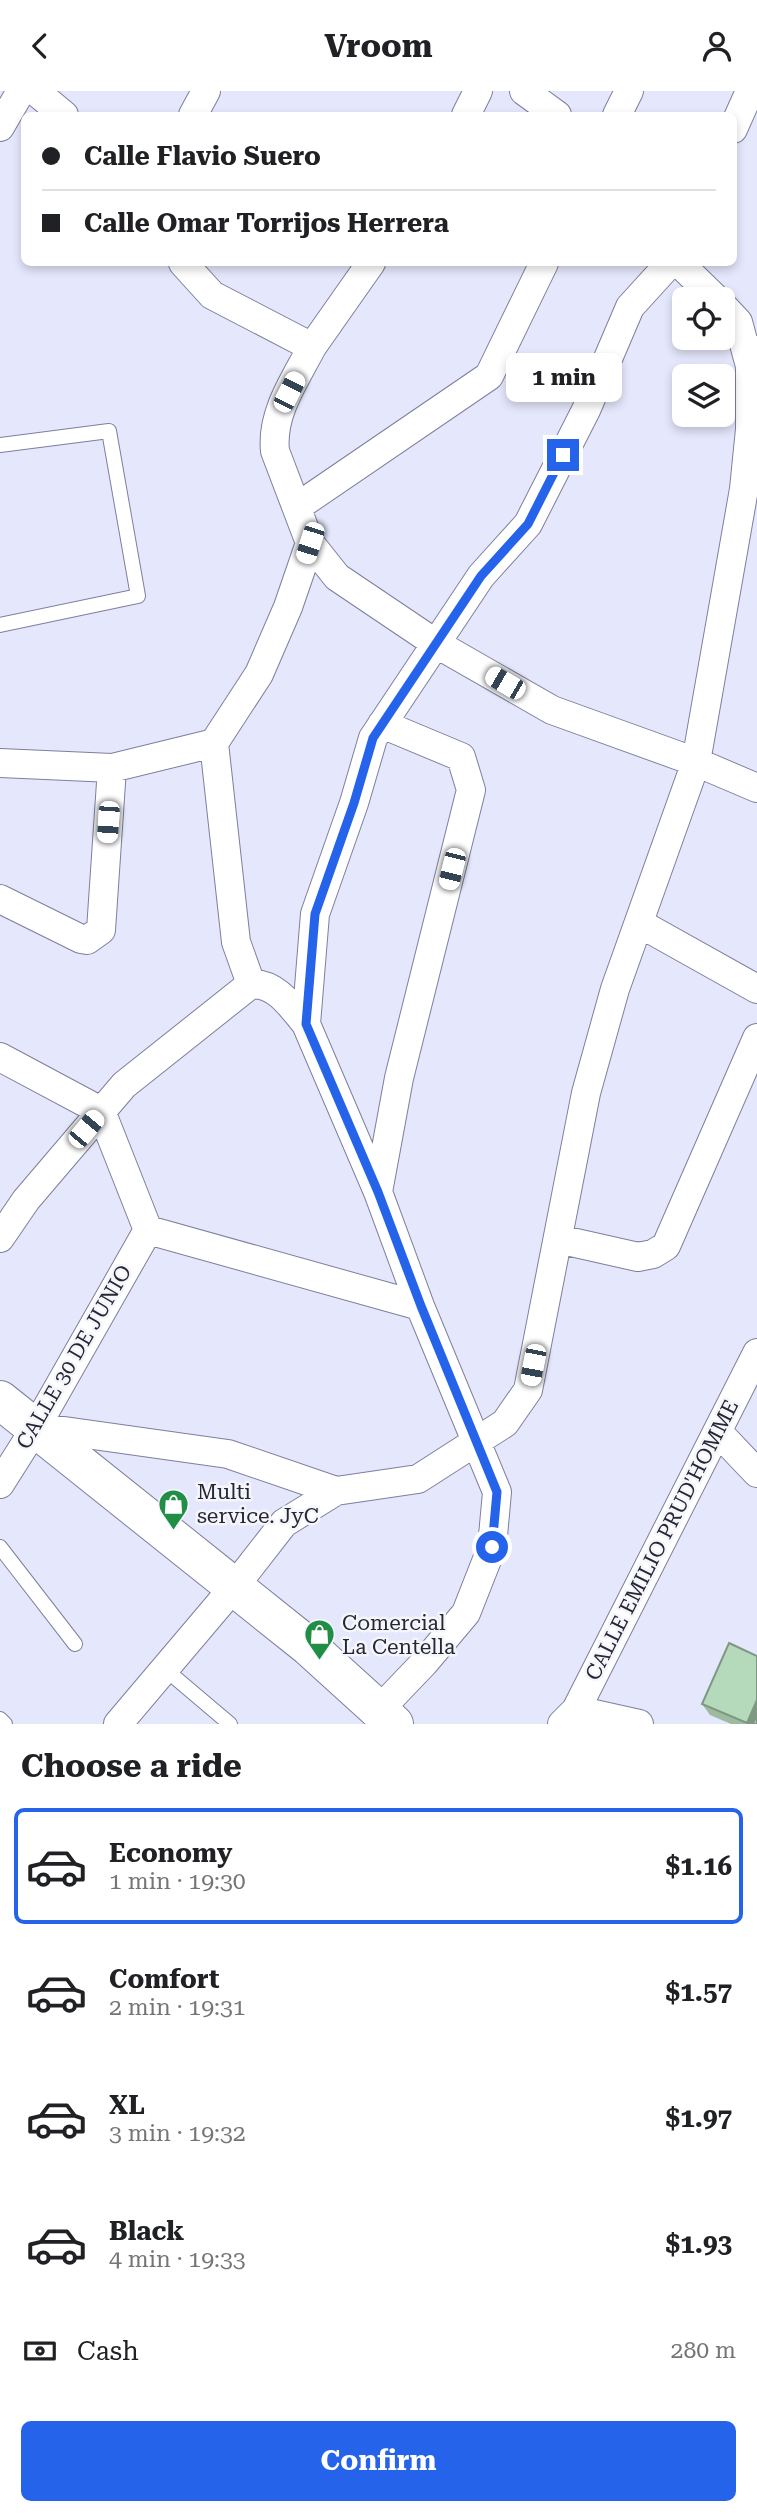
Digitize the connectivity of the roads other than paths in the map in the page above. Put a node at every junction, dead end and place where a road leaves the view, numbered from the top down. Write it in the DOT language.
graph roads {
  1 [pos="21,91"];
  2 [pos="35,91"];
  3 [pos="206,91"];
  4 [pos="478,91"];
  5 [pos="524,91"];
  6 [pos="629,91"];
  7 [pos="750,91"];
  8 [pos="60,112"];
  9 [pos="194,112"];
  10 [pos="468,112"];
  11 [pos="553,112"];
  12 [pos="618,112"];
  13 [pos="737,119"];
  14 [pos="0,127"];
  15 [pos="186,266"];
  16 [pos="369,266"];
  17 [pos="543,266"];
  18 [pos="667,266"];
  19 [pos="682,266"];
  20 [pos="704,287"];
  21 [pos="735,319"];
  22 [pos="312,347"];
  23 [pos="755,361"];
  24 [pos="0,445"];
  25 [pos="297,507"];
  26 [pos="746,536"];
  27 [pos="310,543"];
  28 [pos="0,625"];
  29 [pos="435,643"];
  30 [pos="382,724"];
  31 [pos="214,743"];
  32 [pos="696,762"];
  33 [pos="1,765"];
  34 [pos="113,768"];
  35 [pos="757,788"];
  36 [pos="0,899"];
  37 [pos="639,923"];
  38 [pos="251,984"];
  39 [pos="757,989"];
  40 [pos="306,1024"];
  41 [pos="757,1038"];
  42 [pos="0,1058"];
  43 [pos="101,1111"];
  44 [pos="378,1192"];
  45 [pos="148,1230"];
  46 [pos="0,1238"];
  47 [pos="558,1239"];
  48 [pos="421,1306"];
  49 [pos="757,1353"];
  50 [pos="0,1400"];
  51 [pos="36,1427"];
  52 [pos="718,1432"];
  53 [pos="475,1441"];
  54 [pos="757,1473"];
  55 [pos="0,1484"];
  56 [pos="336,1491"];
  57 [pos="0,1546"];
  58 [pos="234,1587"];
  59 [pos="75,1644"];
  60 [pos="165,1669"];
  61 [pos="387,1716"];
  62 [pos="569,1717"];
  63 [pos="0,1719"];
  64 [pos="5,1724"];
  65 [pos="118,1724"];
  66 [pos="230,1724"];
  67 [pos="639,1724"];
  1 -- 14 [label="street"];
  2 -- 8 [label="street"];
  3 -- 9 [label="street"];
  4 -- 10 [label="street"];
  5 -- 11 [label="street"];
  6 -- 12 [label="street"];
  7 -- 13 [label="street"];
  15 -- 22 [label="street"];
  16 -- 22 [label="street"];
  17 -- 25 [label="street"];
  18 -- 29 [label="street"];
  19 -- 20 [label="street"];
  21 -- 23 [label="street"];
  22 -- 25 [label="street"];
  23 -- 26 [label="street"];
  24 -- 28 [label="lane"];
  25 -- 27 [label="street"];
  26 -- 32 [label="street"];
  27 -- 29 [label="street"];
  27 -- 31 [label="street"];
  29 -- 30 [label="street"];
  29 -- 32 [label="street"];
  30 -- 40 [label="street"];
  30 -- 44 [label="street"];
  31 -- 34 [label="street"];
  31 -- 38 [label="street"];
  32 -- 35 [label="street"];
  32 -- 37 [label="street"];
  33 -- 34 [label="street"];
  34 -- 36 [label="street"];
  37 -- 39 [label="street"];
  37 -- 47 [label="street"];
  38 -- 40 [label="street"];
  38 -- 43 [label="street"];
  40 -- 44 [label="street"];
  41 -- 47 [label="street"];
  42 -- 43 [label="street"];
  43 -- 45 [label="street"];
  43 -- 46 [label="street"];
  44 -- 48 [label="street"];
  45 -- 48 [label="street"];
  45 -- 51 [label="street, CALLE 30 DE JUNIO"];
  47 -- 53 [label="street"];
  48 -- 53 [label="street"];
  49 -- 52 [label="street, CALLE EMILIO PRUD'HOMME"];
  50 -- 51 [label="main road"];
  51 -- 55 [label="street, CALLE 30 DE JUNIO"];
  51 -- 56 [label="street"];
  51 -- 58 [label="main road"];
  52 -- 54 [label="street"];
  52 -- 62 [label="street, CALLE EMILIO PRUD'HOMME"];
  53 -- 56 [label="street"];
  53 -- 61 [label="street"];
  56 -- 58 [label="street"];
  57 -- 59 [label="lane"];
  58 -- 60 [label="street"];
  58 -- 61 [label="main road"];
  60 -- 65 [label="street"];
  60 -- 66 [label="lane"];
  62 -- 67 [label="street"];
  63 -- 64 [label="lane"];
}
